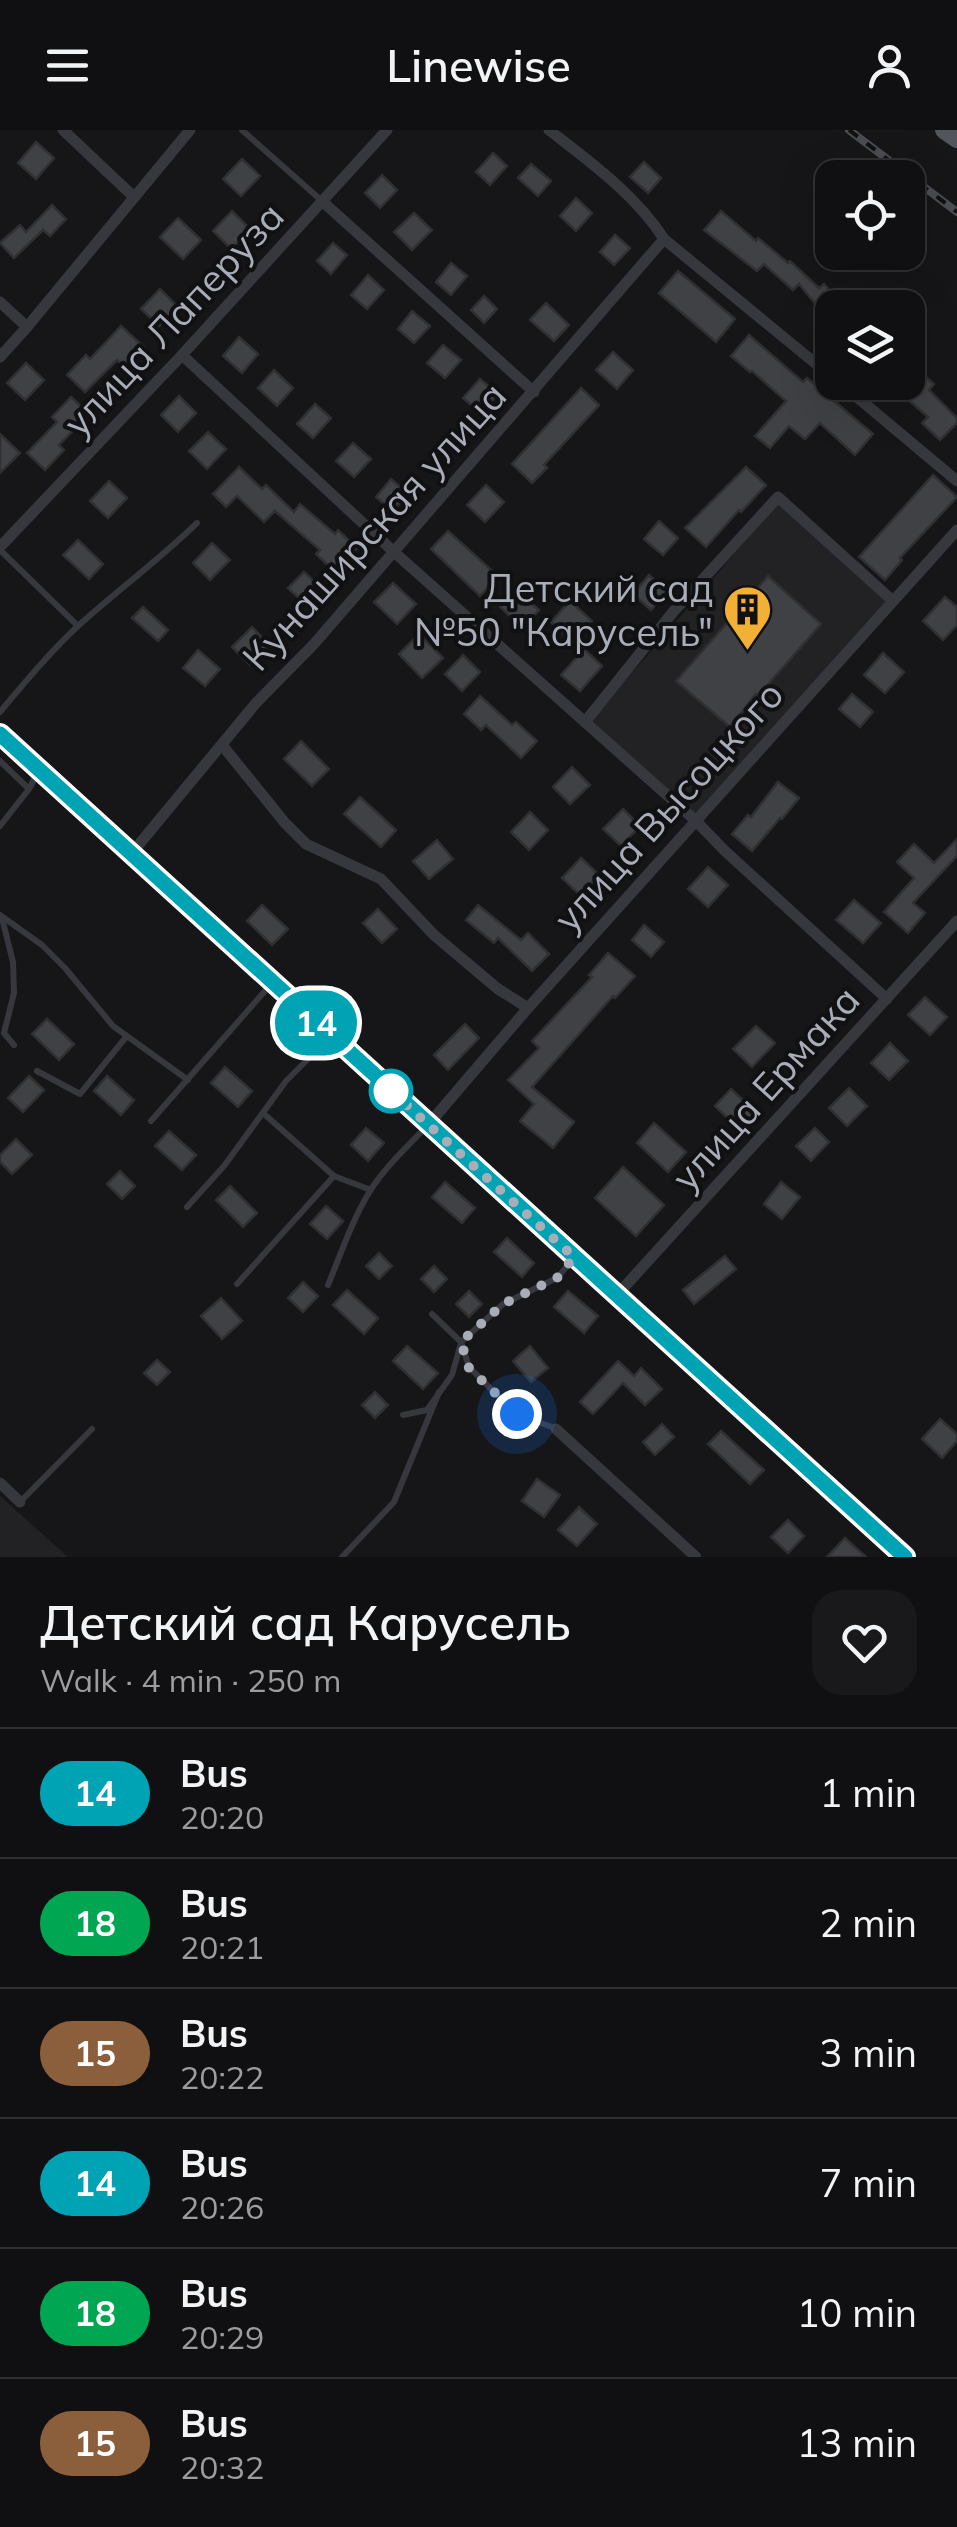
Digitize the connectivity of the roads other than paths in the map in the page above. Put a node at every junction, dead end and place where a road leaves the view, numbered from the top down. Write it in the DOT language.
graph roads {
  1 [pos="63,130"];
  2 [pos="190,130"];
  3 [pos="242,130"];
  4 [pos="387,130"];
  5 [pos="548,130"];
  6 [pos="944,130"];
  7 [pos="957,139"];
  8 [pos="134,197"];
  9 [pos="323,202"];
  10 [pos="664,240"];
  11 [pos="0,302"];
  12 [pos="28,327"];
  13 [pos="182,354"];
  14 [pos="0,357"];
  15 [pos="815,363"];
  16 [pos="534,392"];
  17 [pos="860,400"];
  18 [pos="957,481"];
  19 [pos="198,522"];
  20 [pos="957,530"];
  21 [pos="0,548"];
  22 [pos="394,552"];
  23 [pos="893,601"];
  24 [pos="78,626"];
  25 [pos="0,712"];
  26 [pos="585,722"];
  27 [pos="0,734"];
  28 [pos="222,745"];
  29 [pos="0,761"];
  30 [pos="39,770"];
  31 [pos="29,789"];
  32 [pos="695,820"];
  33 [pos="0,826"];
  34 [pos="131,854"];
  35 [pos="1,916"];
  36 [pos="956,922"];
  37 [pos="272,982"];
  38 [pos="887,999"];
  39 [pos="528,1008"];
  40 [pos="330,1036"];
  41 [pos="126,1037"];
  42 [pos="14,1045"];
  43 [pos="38,1070"];
  44 [pos="188,1080"];
  45 [pos="263,1113"];
  46 [pos="151,1122"];
  47 [pos="428,1125"];
  48 [pos="334,1176"];
  49 [pos="371,1190"];
  50 [pos="187,1207"];
  51 [pos="574,1257"];
  52 [pos="237,1284"];
  53 [pos="328,1285"];
  54 [pos="617,1294"];
  55 [pos="432,1314"];
  56 [pos="461,1342"];
  57 [pos="439,1392"];
  58 [pos="402,1415"];
  59 [pos="92,1429"];
  60 [pos="556,1429"];
  61 [pos="0,1483"];
  62 [pos="20,1502"];
  63 [pos="342,1557"];
  64 [pos="696,1557"];
  65 [pos="904,1557"];
  1 -- 8 [label="street"];
  2 -- 8 [label="street"];
  3 -- 9 [label="lane"];
  4 -- 9 [label="street, улица Лаперуза"];
  5 -- 10 [label="street"];
  6 -- 7 [label="main road"];
  8 -- 12 [label="street"];
  9 -- 13 [label="street, улица Лаперуза"];
  9 -- 16 [label="street"];
  10 -- 15 [label="street"];
  10 -- 16 [label="street, Кунаширская улица"];
  11 -- 12 [label="street"];
  12 -- 14 [label="street"];
  13 -- 21 [label="street, улица Лаперуза"];
  13 -- 22 [label="street"];
  16 -- 22 [label="street, Кунаширская улица"];
  17 -- 18 [label="street"];
  19 -- 24 [label="lane"];
  20 -- 23 [label="street, улица Высоцкого"];
  21 -- 24 [label="lane"];
  22 -- 26 [label="street"];
  22 -- 28 [label="street, Кунаширская улица"];
  23 -- 26 [label="street"];
  23 -- 32 [label="street, улица Высоцкого"];
  24 -- 25 [label="lane"];
  26 -- 32 [label="street"];
  27 -- 30 [label="street"];
  28 -- 34 [label="street, Кунаширская улица"];
  28 -- 39 [label="street"];
  29 -- 31 [label="lane"];
  30 -- 31 [label="lane"];
  30 -- 34 [label="street"];
  31 -- 33 [label="lane"];
  32 -- 38 [label="street"];
  32 -- 39 [label="street, улица Высоцкого"];
  34 -- 37 [label="street"];
  35 -- 41 [label="lane"];
  35 -- 42 [label="lane"];
  36 -- 38 [label="street, улица Ермака"];
  37 -- 40 [label="street"];
  37 -- 44 [label="lane"];
  38 -- 54 [label="street, улица Ермака"];
  39 -- 47 [label="street, улица Высоцкого"];
  40 -- 45 [label="lane"];
  40 -- 47 [label="street"];
  41 -- 43 [label="lane"];
  41 -- 44 [label="lane"];
  44 -- 46 [label="lane"];
  45 -- 48 [label="lane"];
  45 -- 50 [label="lane"];
  47 -- 49 [label="lane"];
  47 -- 51 [label="street"];
  48 -- 49 [label="lane"];
  48 -- 52 [label="lane"];
  49 -- 53 [label="lane"];
  51 -- 54 [label="street"];
  51 -- 56 [label="lane"];
  54 -- 65 [label="street"];
  55 -- 56 [label="lane"];
  56 -- 57 [label="lane"];
  56 -- 60 [label="lane"];
  57 -- 58 [label="lane"];
  57 -- 63 [label="lane"];
  59 -- 62 [label="lane"];
  60 -- 64 [label="street"];
  61 -- 62 [label="street"];
}
